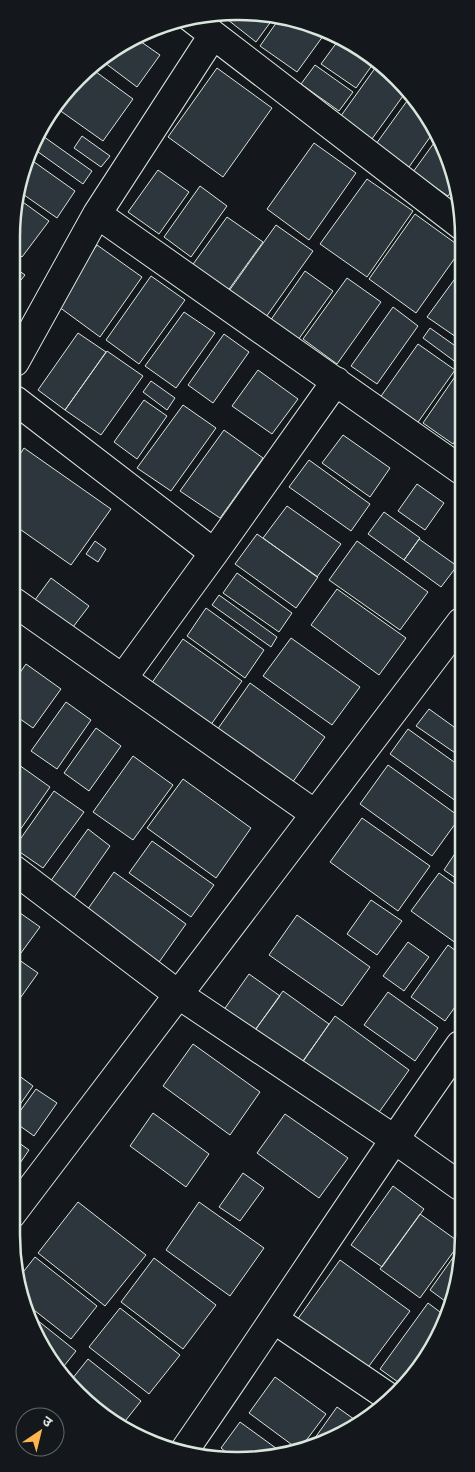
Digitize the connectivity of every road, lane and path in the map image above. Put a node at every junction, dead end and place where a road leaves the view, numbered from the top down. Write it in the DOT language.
graph roads {
  1 [pos="198,24"];
  2 [pos="213,35"];
  3 [pos="97,214"];
  4 [pos="455,220"];
  5 [pos="20,353"];
  6 [pos="336,380"];
  7 [pos="20,404"];
  8 [pos="455,466"];
  9 [pos="214,553"];
  10 [pos="20,606"];
  11 [pos="455,630"];
  12 [pos="123,678"];
  13 [pos="315,814"];
  14 [pos="20,874"];
  15 [pos="179,995"];
  16 [pos="455,1052"];
  17 [pos="394,1139"];
  18 [pos="455,1182"];
  19 [pos="20,1203"];
  20 [pos="274,1320"];
  21 [pos="385,1394"];
  22 [pos="187,1446"];
  1 -- 2 [label="street"];
  2 -- 3 [label="street"];
  2 -- 4 [label="street"];
  3 -- 5 [label="street"];
  3 -- 6 [label="street"];
  6 -- 8 [label="street"];
  6 -- 9 [label="street"];
  7 -- 9 [label="street"];
  9 -- 12 [label="street"];
  10 -- 12 [label="street"];
  11 -- 13 [label="street"];
  12 -- 13 [label="street"];
  13 -- 15 [label="street"];
  14 -- 15 [label="street"];
  15 -- 17 [label="street"];
  15 -- 19 [label="street"];
  16 -- 17 [label="street"];
  17 -- 18 [label="street"];
  17 -- 20 [label="street"];
  20 -- 21 [label="street"];
  20 -- 22 [label="street"];
}
